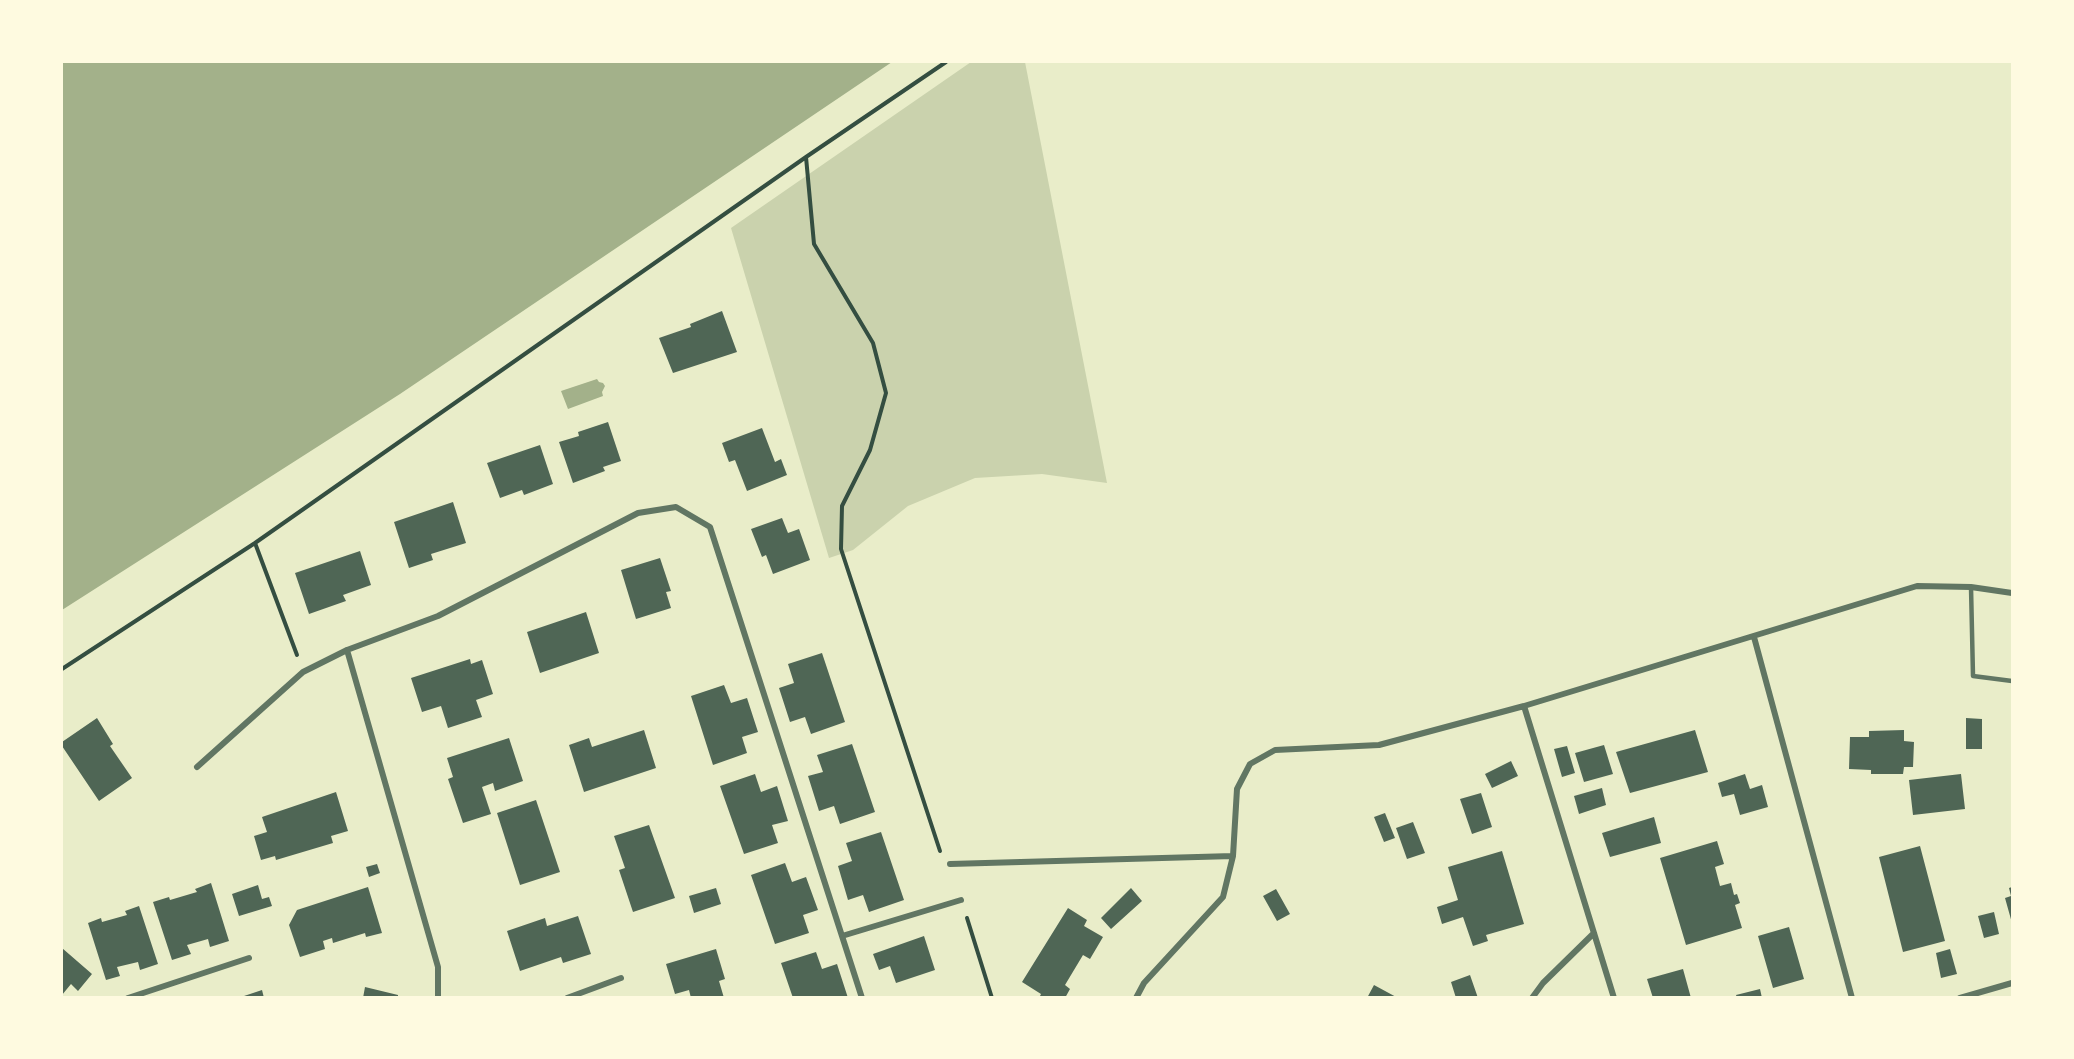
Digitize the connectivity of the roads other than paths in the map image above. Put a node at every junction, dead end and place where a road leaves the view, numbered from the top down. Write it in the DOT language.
graph roads {
  1 [pos="1971,587"];
  2 [pos="2013,593"];
  3 [pos="1754,637"];
  4 [pos="347,650"];
  5 [pos="2013,681"];
  6 [pos="1524,706"];
  7 [pos="197,767"];
  8 [pos="1233,856"];
  9 [pos="950,864"];
  10 [pos="961,900"];
  11 [pos="1594,933"];
  12 [pos="842,936"];
  13 [pos="249,958"];
  14 [pos="621,978"];
  15 [pos="2013,983"];
  16 [pos="128,998"];
  17 [pos="438,998"];
  18 [pos="567,998"];
  19 [pos="862,998"];
  20 [pos="1136,998"];
  21 [pos="1532,998"];
  22 [pos="1614,998"];
  23 [pos="1852,998"];
  24 [pos="1960,998"];
  1 -- 2 [label="street"];
  1 -- 3 [label="street"];
  1 -- 5 [label="lane"];
  3 -- 6 [label="street"];
  3 -- 23 [label="street"];
  4 -- 7 [label="street"];
  4 -- 12 [label="street"];
  4 -- 17 [label="street"];
  6 -- 8 [label="street"];
  6 -- 11 [label="street"];
  8 -- 9 [label="street"];
  8 -- 20 [label="street"];
  10 -- 12 [label="street"];
  11 -- 21 [label="street"];
  11 -- 22 [label="street"];
  12 -- 19 [label="street"];
  13 -- 16 [label="street"];
  14 -- 18 [label="street"];
  15 -- 24 [label="street"];
}
